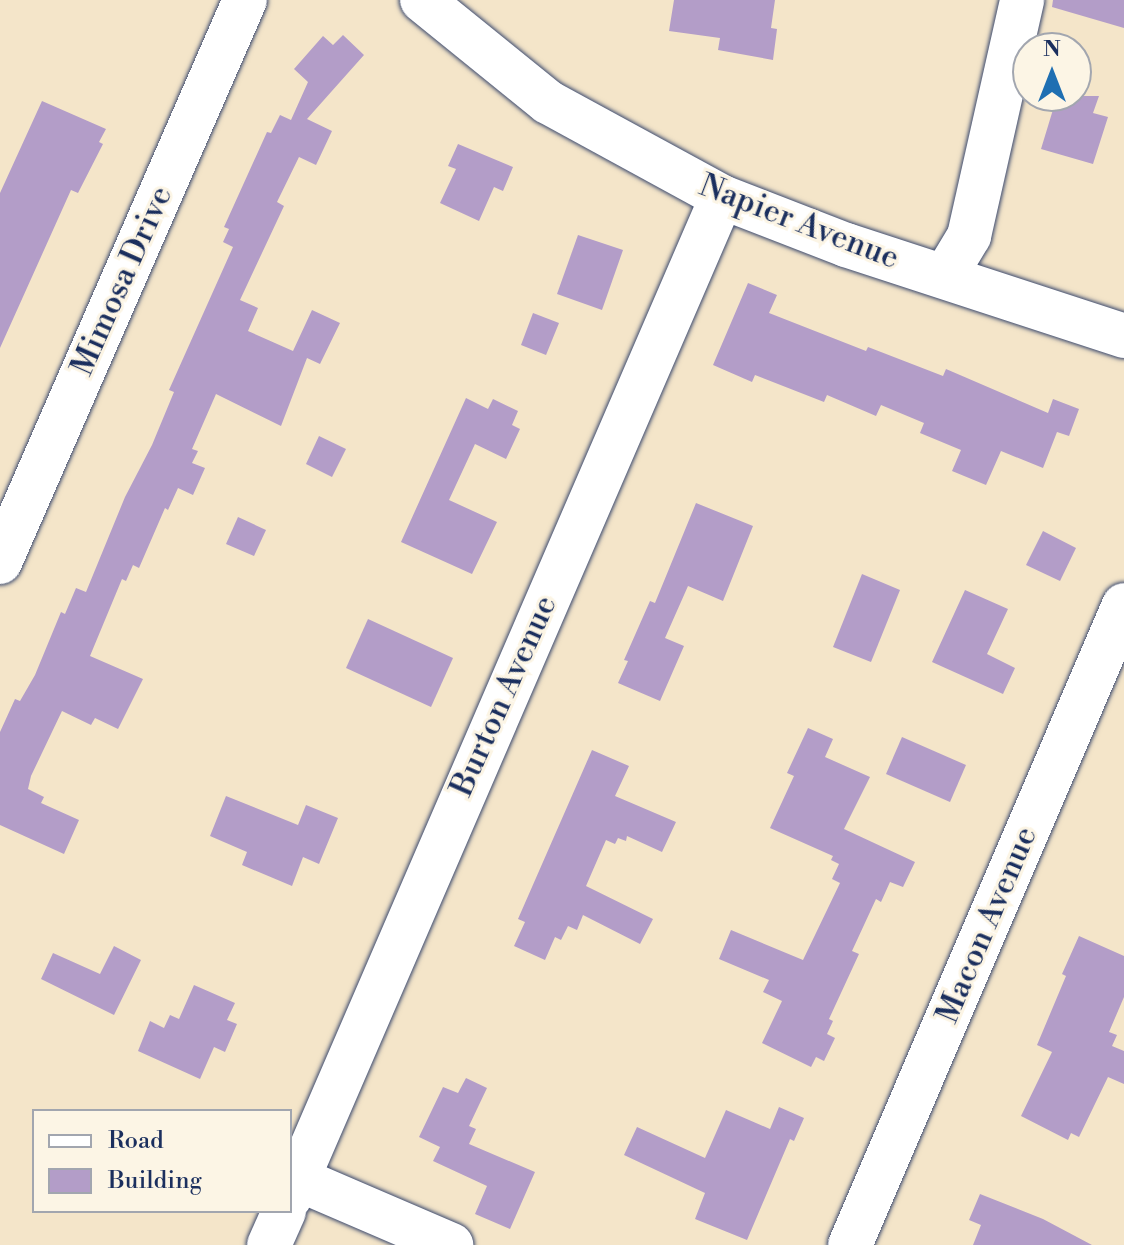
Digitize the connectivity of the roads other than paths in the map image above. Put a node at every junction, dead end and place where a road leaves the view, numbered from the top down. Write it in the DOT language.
graph roads {
  1 [pos="245,0"];
  2 [pos="422,0"];
  3 [pos="1022,0"];
  4 [pos="722,197"];
  5 [pos="945,276"];
  6 [pos="1124,336"];
  7 [pos="0,562"];
  8 [pos="1124,605"];
  9 [pos="292,1194"];
  10 [pos="292,1196"];
  11 [pos="283,1213"];
  12 [pos="269,1245"];
  13 [pos="451,1245"];
  14 [pos="850,1245"];
  1 -- 7 [label="street, Mimosa Drive"];
  2 -- 4 [label="street, Napier Avenue"];
  3 -- 5 [label="street"];
  4 -- 5 [label="street, Napier Avenue"];
  4 -- 9 [label="street, Burton Avenue"];
  5 -- 6 [label="street, Napier Avenue"];
  8 -- 14 [label="street, Macon Avenue"];
  10 -- 13 [label="street"];
  11 -- 12 [label="street, Burton Avenue"];
}
